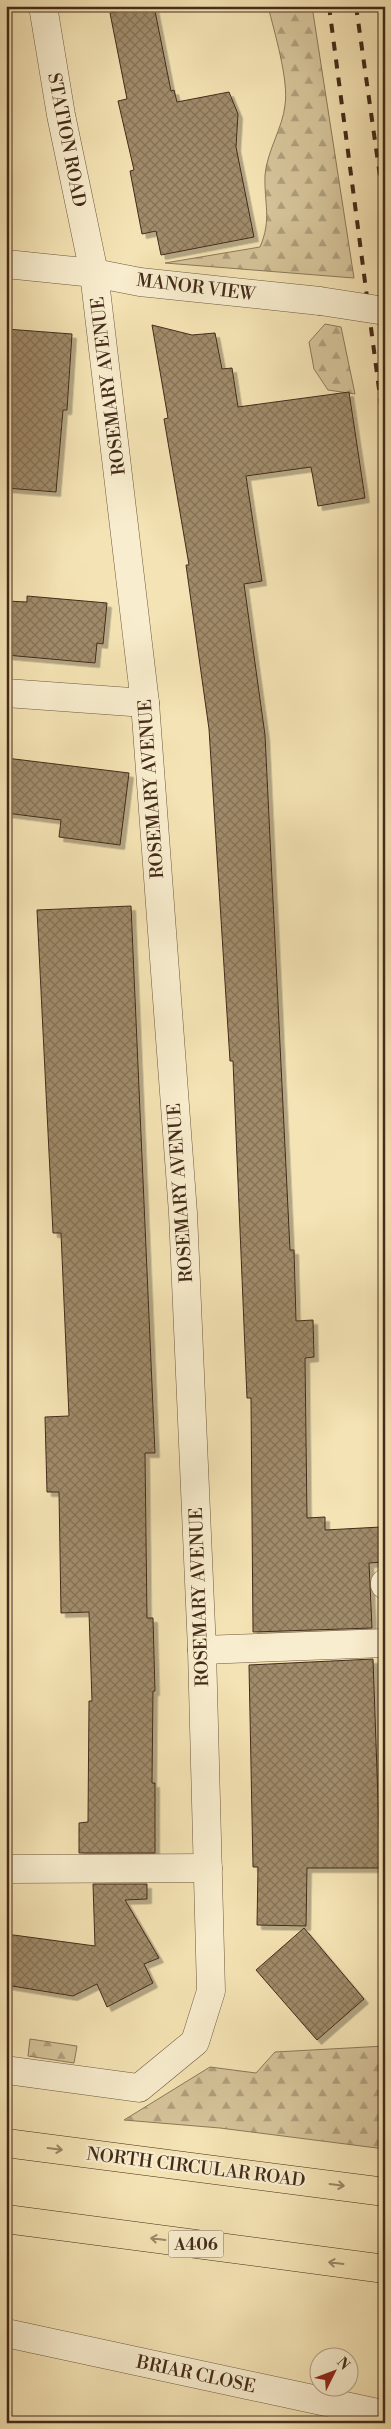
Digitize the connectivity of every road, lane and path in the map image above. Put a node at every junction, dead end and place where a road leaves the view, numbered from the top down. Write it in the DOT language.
graph roads {
  1 [pos="43,6"];
  2 [pos="6,264"];
  3 [pos="94,273"];
  4 [pos="385,311"];
  5 [pos="6,693"];
  6 [pos="144,703"];
  7 [pos="385,1642"];
  8 [pos="202,1650"];
  9 [pos="208,1868"];
  10 [pos="11,1869"];
  11 [pos="6,2070"];
  12 [pos="6,2143"];
  13 [pos="385,2192"];
  14 [pos="6,2219"];
  15 [pos="385,2269"];
  16 [pos="6,2332"];
  17 [pos="385,2418"];
  1 -- 3 [label="street, STATION ROAD"];
  2 -- 3 [label="street, MANOR VIEW"];
  3 -- 4 [label="street, MANOR VIEW, bridge"];
  3 -- 6 [label="street, ROSEMARY AVENUE"];
  5 -- 6 [label="street"];
  6 -- 8 [label="street, ROSEMARY AVENUE"];
  7 -- 8 [label="street"];
  8 -- 9 [label="street, ROSEMARY AVENUE"];
  9 -- 10 [label="street"];
  9 -- 11 [label="street, ROSEMARY AVENUE"];
  12 -- 13 [label="highway, NORTH CIRCULAR ROAD, one-way"];
  15 -- 14 [label="highway, A406, one-way"];
  16 -- 17 [label="street, BRIAR CLOSE"];
}
